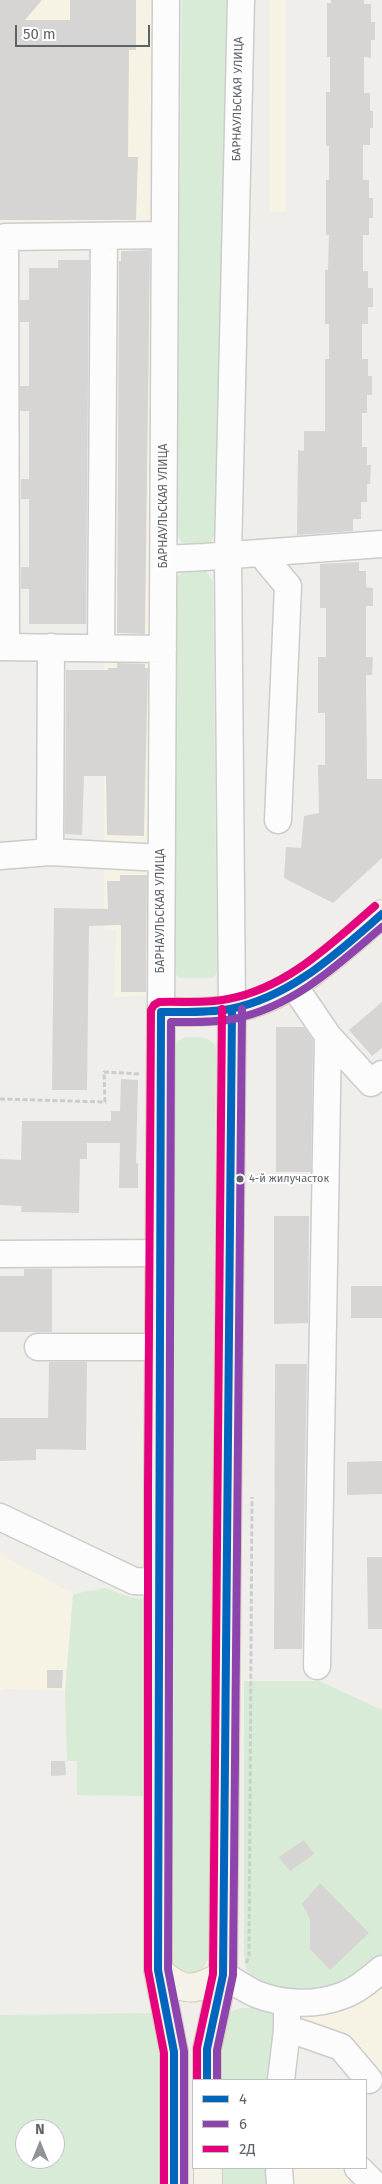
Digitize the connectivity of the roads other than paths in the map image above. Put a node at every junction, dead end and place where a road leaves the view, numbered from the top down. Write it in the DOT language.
graph roads {
  1 [pos="166,0"];
  2 [pos="241,0"];
  3 [pos="164,235"];
  4 [pos="104,236"];
  5 [pos="382,544"];
  6 [pos="263,552"];
  7 [pos="228,555"];
  8 [pos="164,558"];
  9 [pos="3,647"];
  10 [pos="51,648"];
  11 [pos="101,648"];
  12 [pos="163,649"];
  13 [pos="278,820"];
  14 [pos="50,852"];
  15 [pos="0,856"];
  16 [pos="160,858"];
  17 [pos="382,914"];
  18 [pos="294,986"];
  19 [pos="232,1009"];
  20 [pos="161,1012"];
  21 [pos="328,1036"];
  22 [pos="382,1074"];
  23 [pos="159,1252"];
  24 [pos="0,1254"];
  25 [pos="38,1347"];
  26 [pos="158,1347"];
  27 [pos="0,1517"];
  28 [pos="157,1582"];
  29 [pos="317,1666"];
  30 [pos="382,1969"];
  31 [pos="158,1970"];
  32 [pos="232,1973"];
  33 [pos="287,2003"];
  34 [pos="287,2030"];
  35 [pos="207,2079"];
  36 [pos="281,2079"];
  37 [pos="369,2080"];
  38 [pos="208,2169"];
  39 [pos="280,2169"];
  40 [pos="359,2169"];
  41 [pos="174,2184"];
  42 [pos="208,2184"];
  43 [pos="280,2184"];
  44 [pos="374,2184"];
  1 -- 3 [label="street, БАРНАУЛЬСКАЯ УЛИЦА"];
  2 -- 7 [label="street, БАРНАУЛЬСКАЯ УЛИЦА"];
  3 -- 4 [label="street"];
  3 -- 8 [label="street, БАРНАУЛЬСКАЯ УЛИЦА"];
  4 -- 9 [label="street"];
  4 -- 11 [label="street"];
  5 -- 6 [label="street"];
  6 -- 7 [label="street"];
  6 -- 13 [label="street"];
  7 -- 8 [label="street"];
  7 -- 19 [label="street, БАРНАУЛЬСКАЯ УЛИЦА"];
  8 -- 12 [label="street, БАРНАУЛЬСКАЯ УЛИЦА"];
  9 -- 10 [label="street"];
  10 -- 11 [label="street"];
  10 -- 14 [label="street"];
  11 -- 12 [label="street"];
  12 -- 16 [label="street, БАРНАУЛЬСКАЯ УЛИЦА"];
  14 -- 15 [label="street"];
  14 -- 16 [label="street"];
  16 -- 20 [label="street, БАРНАУЛЬСКАЯ УЛИЦА"];
  17 -- 18 [label="main road"];
  18 -- 19 [label="main road"];
  18 -- 21 [label="street"];
  19 -- 20 [label="main road"];
  19 -- 32 [label="main road"];
  20 -- 23 [label="main road"];
  21 -- 22 [label="street"];
  21 -- 29 [label="street"];
  23 -- 24 [label="street"];
  23 -- 26 [label="main road"];
  25 -- 26 [label="street"];
  26 -- 28 [label="main road"];
  27 -- 28 [label="street"];
  28 -- 31 [label="main road"];
  30 -- 33 [label="street"];
  31 -- 32 [label="main road"];
  31 -- 41 [label="main road"];
  32 -- 33 [label="street"];
  32 -- 35 [label="main road"];
  33 -- 34 [label="street"];
  34 -- 36 [label="street"];
  34 -- 37 [label="street"];
  38 -- 42 [label="main road"];
  39 -- 43 [label="street"];
  40 -- 44 [label="street"];
}
